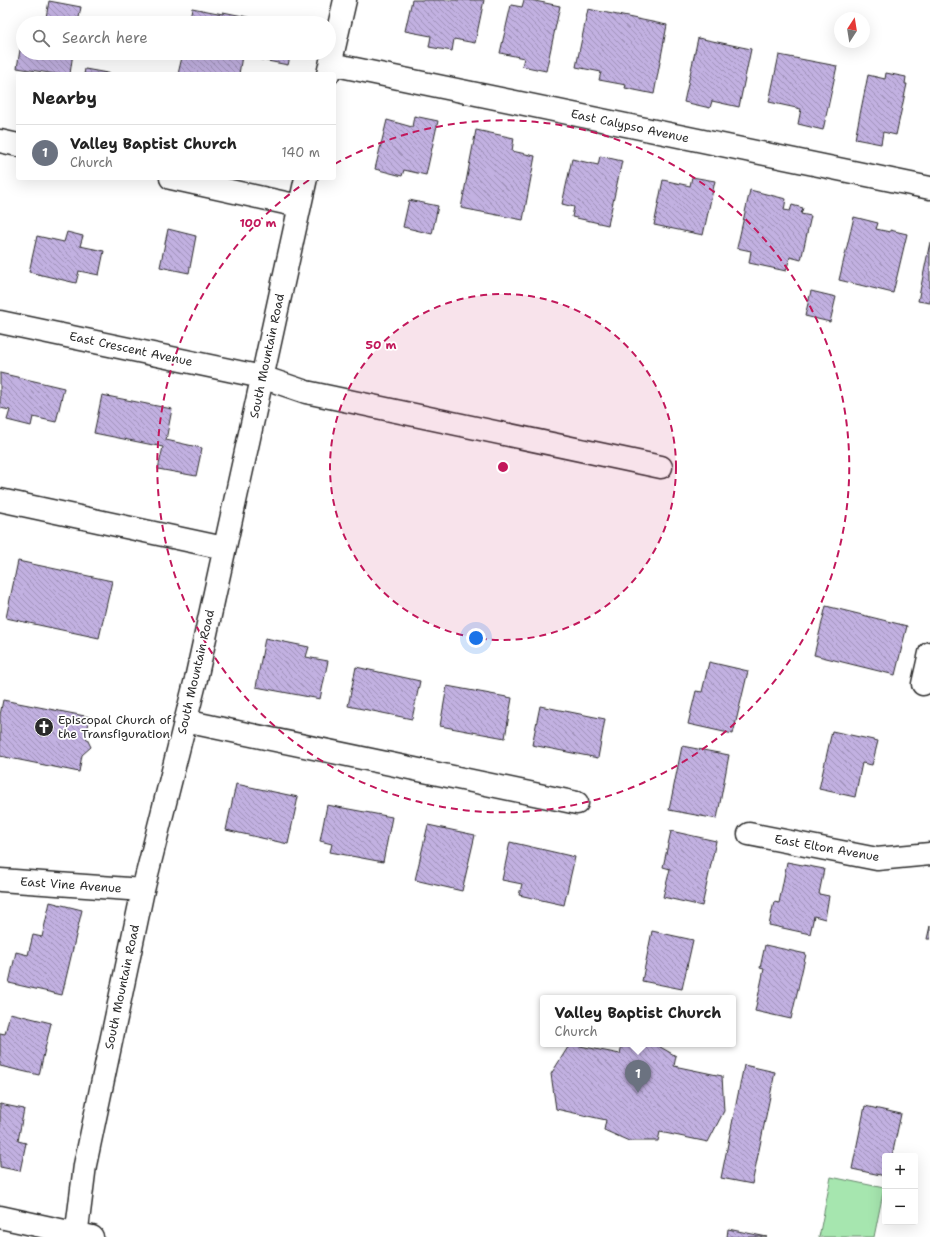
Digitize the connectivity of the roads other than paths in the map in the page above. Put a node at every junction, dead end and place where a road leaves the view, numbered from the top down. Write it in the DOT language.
graph roads {
  1 [pos="345,0"];
  2 [pos="336,39"];
  3 [pos="329,69"];
  4 [pos="0,141"];
  5 [pos="16,145"];
  6 [pos="180,180"];
  7 [pos="306,180"];
  8 [pos="930,188"];
  9 [pos="300,206"];
  10 [pos="0,322"];
  11 [pos="262,377"];
  12 [pos="661,467"];
  13 [pos="0,500"];
  14 [pos="224,548"];
  15 [pos="930,653"];
  16 [pos="923,684"];
  17 [pos="185,721"];
  18 [pos="577,803"];
  19 [pos="749,834"];
  20 [pos="930,854"];
  21 [pos="0,880"];
  22 [pos="143,890"];
  23 [pos="0,1217"];
  24 [pos="82,1236"];
  1 -- 2 [label="street"];
  3 -- 8 [label="street, East Calypso Avenue"];
  4 -- 5 [label="street"];
  6 -- 9 [label="street"];
  7 -- 9 [label="street, South Mountain Road"];
  9 -- 11 [label="street, South Mountain Road"];
  10 -- 11 [label="street, East Crescent Avenue"];
  11 -- 12 [label="street, East Crescent Avenue"];
  11 -- 14 [label="street, South Mountain Road"];
  13 -- 14 [label="street"];
  14 -- 17 [label="street, South Mountain Road"];
  15 -- 16 [label="street"];
  17 -- 18 [label="street"];
  17 -- 22 [label="street, South Mountain Road"];
  19 -- 20 [label="street, East Elton Avenue"];
  21 -- 22 [label="street, East Vine Avenue"];
  22 -- 24 [label="street, South Mountain Road"];
  23 -- 24 [label="street"];
}
